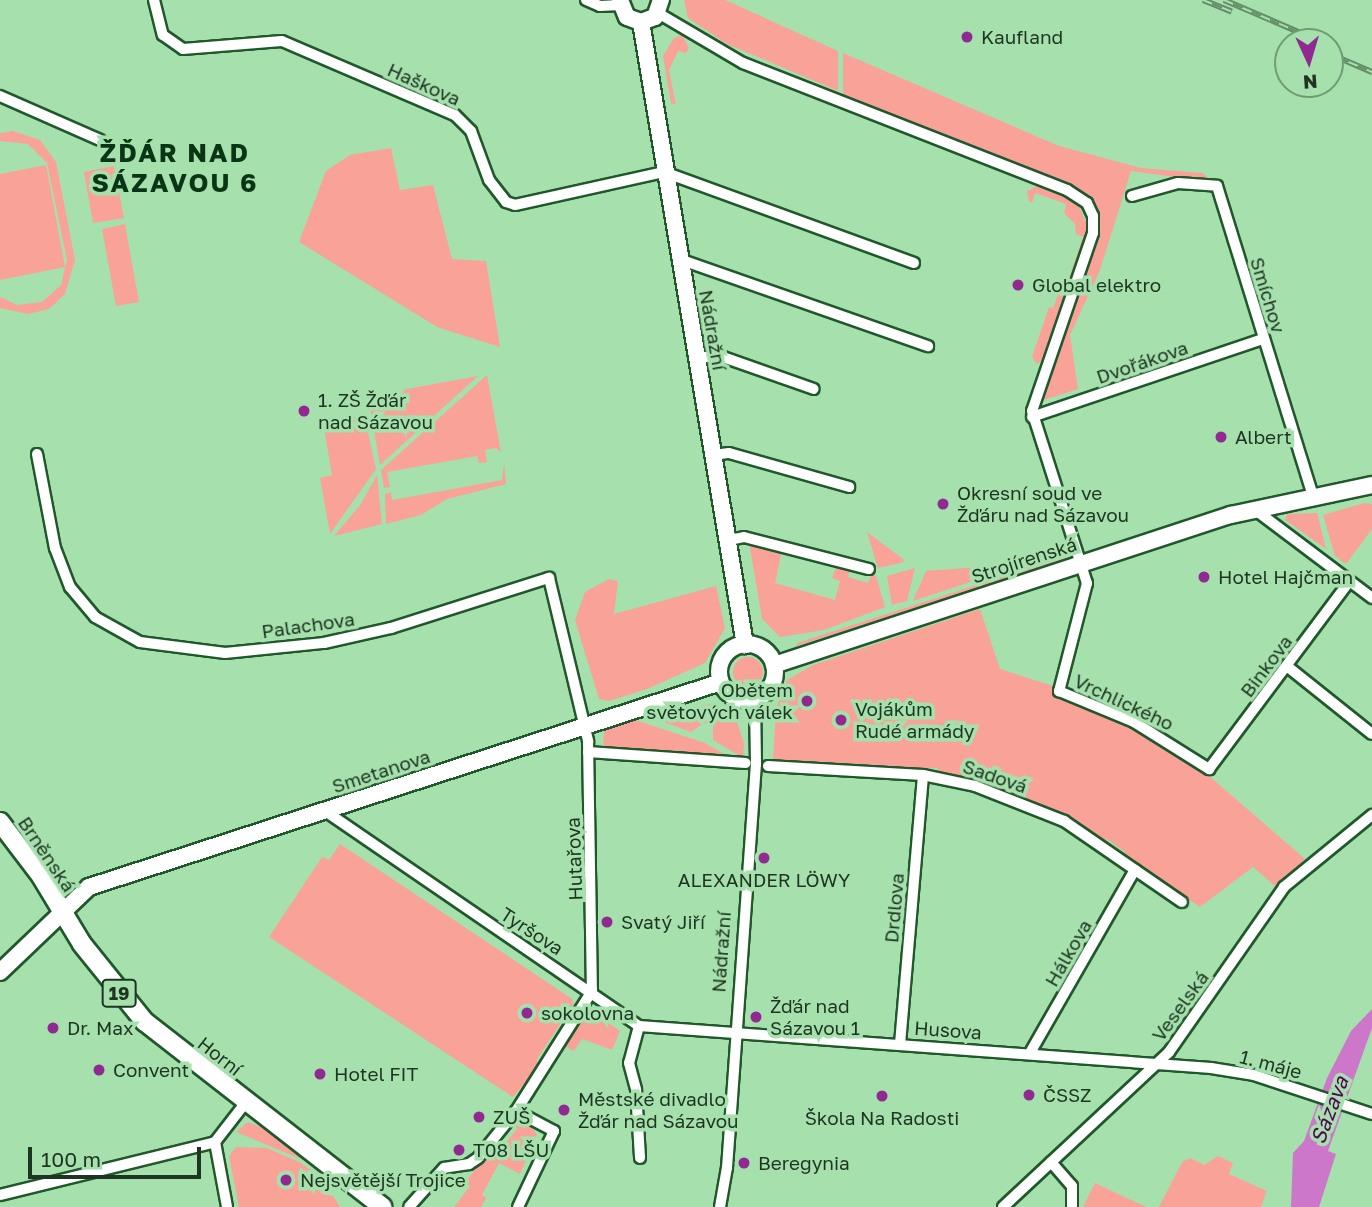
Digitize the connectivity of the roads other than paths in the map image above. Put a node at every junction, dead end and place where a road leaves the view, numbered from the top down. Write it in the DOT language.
graph roads {
  1 [pos="155,0"];
  2 [pos="586,0"];
  3 [pos="620,2"];
  4 [pos="660,6"];
  5 [pos="640,22"];
  6 [pos="0,96"];
  7 [pos="100,140"];
  8 [pos="664,172"];
  9 [pos="1132,196"];
  10 [pos="679,259"];
  11 [pos="914,263"];
  12 [pos="1263,340"];
  13 [pos="928,346"];
  14 [pos="696,357"];
  15 [pos="814,389"];
  16 [pos="1032,417"];
  17 [pos="37,454"];
  18 [pos="714,455"];
  19 [pos="1372,485"];
  20 [pos="849,486"];
  21 [pos="1313,497"];
  22 [pos="1254,509"];
  23 [pos="729,540"];
  24 [pos="1080,564"];
  25 [pos="869,569"];
  26 [pos="1349,582"];
  27 [pos="1372,598"];
  28 [pos="745,645"];
  29 [pos="774,665"];
  30 [pos="1288,667"];
  31 [pos="721,682"];
  32 [pos="755,699"];
  33 [pos="585,726"];
  34 [pos="1372,733"];
  35 [pos="588,752"];
  36 [pos="746,763"];
  37 [pos="768,766"];
  38 [pos="1209,769"];
  39 [pos="923,775"];
  40 [pos="325,811"];
  41 [pos="1371,818"];
  42 [pos="0,822"];
  43 [pos="1135,870"];
  44 [pos="1182,902"];
  45 [pos="60,910"];
  46 [pos="0,972"];
  47 [pos="592,991"];
  48 [pos="639,1026"];
  49 [pos="736,1032"];
  50 [pos="900,1044"];
  51 [pos="1030,1053"];
  52 [pos="1158,1062"];
  53 [pos="246,1102"];
  54 [pos="516,1111"];
  55 [pos="1372,1114"];
  56 [pos="215,1142"];
  57 [pos="640,1158"];
  58 [pos="1051,1162"];
  59 [pos="0,1195"];
  60 [pos="227,1207"];
  61 [pos="383,1207"];
  62 [pos="409,1207"];
  63 [pos="518,1207"];
  64 [pos="720,1207"];
  65 [pos="1003,1207"];
  66 [pos="1072,1207"];
  1 -- 8 [label="street, Haškova"];
  2 -- 3 [label="street"];
  3 -- 5 [label="street"];
  4 -- 5 [label="street"];
  4 -- 16 [label="street"];
  5 -- 8 [label="street, Nádražní"];
  6 -- 7 [label="street"];
  8 -- 10 [label="street, Nádražní"];
  8 -- 11 [label="street"];
  9 -- 12 [label="street, Smíchov"];
  10 -- 13 [label="street"];
  10 -- 14 [label="street, Nádražní"];
  12 -- 16 [label="street, Dvořákova"];
  12 -- 21 [label="street, Smíchov"];
  14 -- 15 [label="street"];
  14 -- 18 [label="street, Nádražní"];
  16 -- 24 [label="street"];
  17 -- 33 [label="street, Palachova"];
  18 -- 20 [label="street"];
  18 -- 23 [label="street, Nádražní"];
  19 -- 21 [label="street, Strojírenská"];
  21 -- 22 [label="street, Strojírenská"];
  22 -- 24 [label="street, Strojírenská"];
  22 -- 26 [label="street"];
  23 -- 25 [label="street"];
  23 -- 28 [label="street, Nádražní"];
  24 -- 29 [label="street, Strojírenská"];
  24 -- 38 [label="street, Vrchlického"];
  26 -- 27 [label="street"];
  26 -- 30 [label="street, Binkova"];
  28 -- 29 [label="street"];
  28 -- 31 [label="street"];
  29 -- 32 [label="street"];
  30 -- 34 [label="street"];
  30 -- 38 [label="street, Binkova"];
  31 -- 32 [label="street"];
  31 -- 33 [label="street, Smetanova"];
  32 -- 49 [label="street, Nádražní"];
  33 -- 35 [label="street, Hutařova"];
  33 -- 40 [label="street, Smetanova"];
  35 -- 36 [label="street"];
  35 -- 47 [label="street, Hutařova"];
  37 -- 39 [label="street, Sadová"];
  39 -- 43 [label="street, Sadová"];
  39 -- 50 [label="street, Drdlova"];
  40 -- 45 [label="street, Smetanova"];
  40 -- 47 [label="street, Tyršova"];
  41 -- 52 [label="street, Veselská"];
  42 -- 45 [label="main road, Brněnská / 19"];
  43 -- 44 [label="street, Sadová"];
  43 -- 51 [label="street, Hálkova"];
  45 -- 46 [label="street, Smetanova"];
  45 -- 53 [label="main road, Horní / 19"];
  47 -- 48 [label="street, Tyršova"];
  47 -- 54 [label="street"];
  48 -- 49 [label="street"];
  48 -- 57 [label="street"];
  49 -- 50 [label="street, Husova"];
  49 -- 64 [label="street, Nádražní"];
  50 -- 51 [label="street, Husova"];
  51 -- 52 [label="street, Husova"];
  52 -- 55 [label="street, 1. máje"];
  52 -- 58 [label="street, Veselská"];
  53 -- 56 [label="street"];
  53 -- 61 [label="main road, Horní / 19"];
  54 -- 62 [label="street"];
  54 -- 63 [label="street"];
  56 -- 59 [label="street"];
  56 -- 60 [label="street"];
  58 -- 65 [label="street, Veselská"];
  58 -- 66 [label="street"];
}
